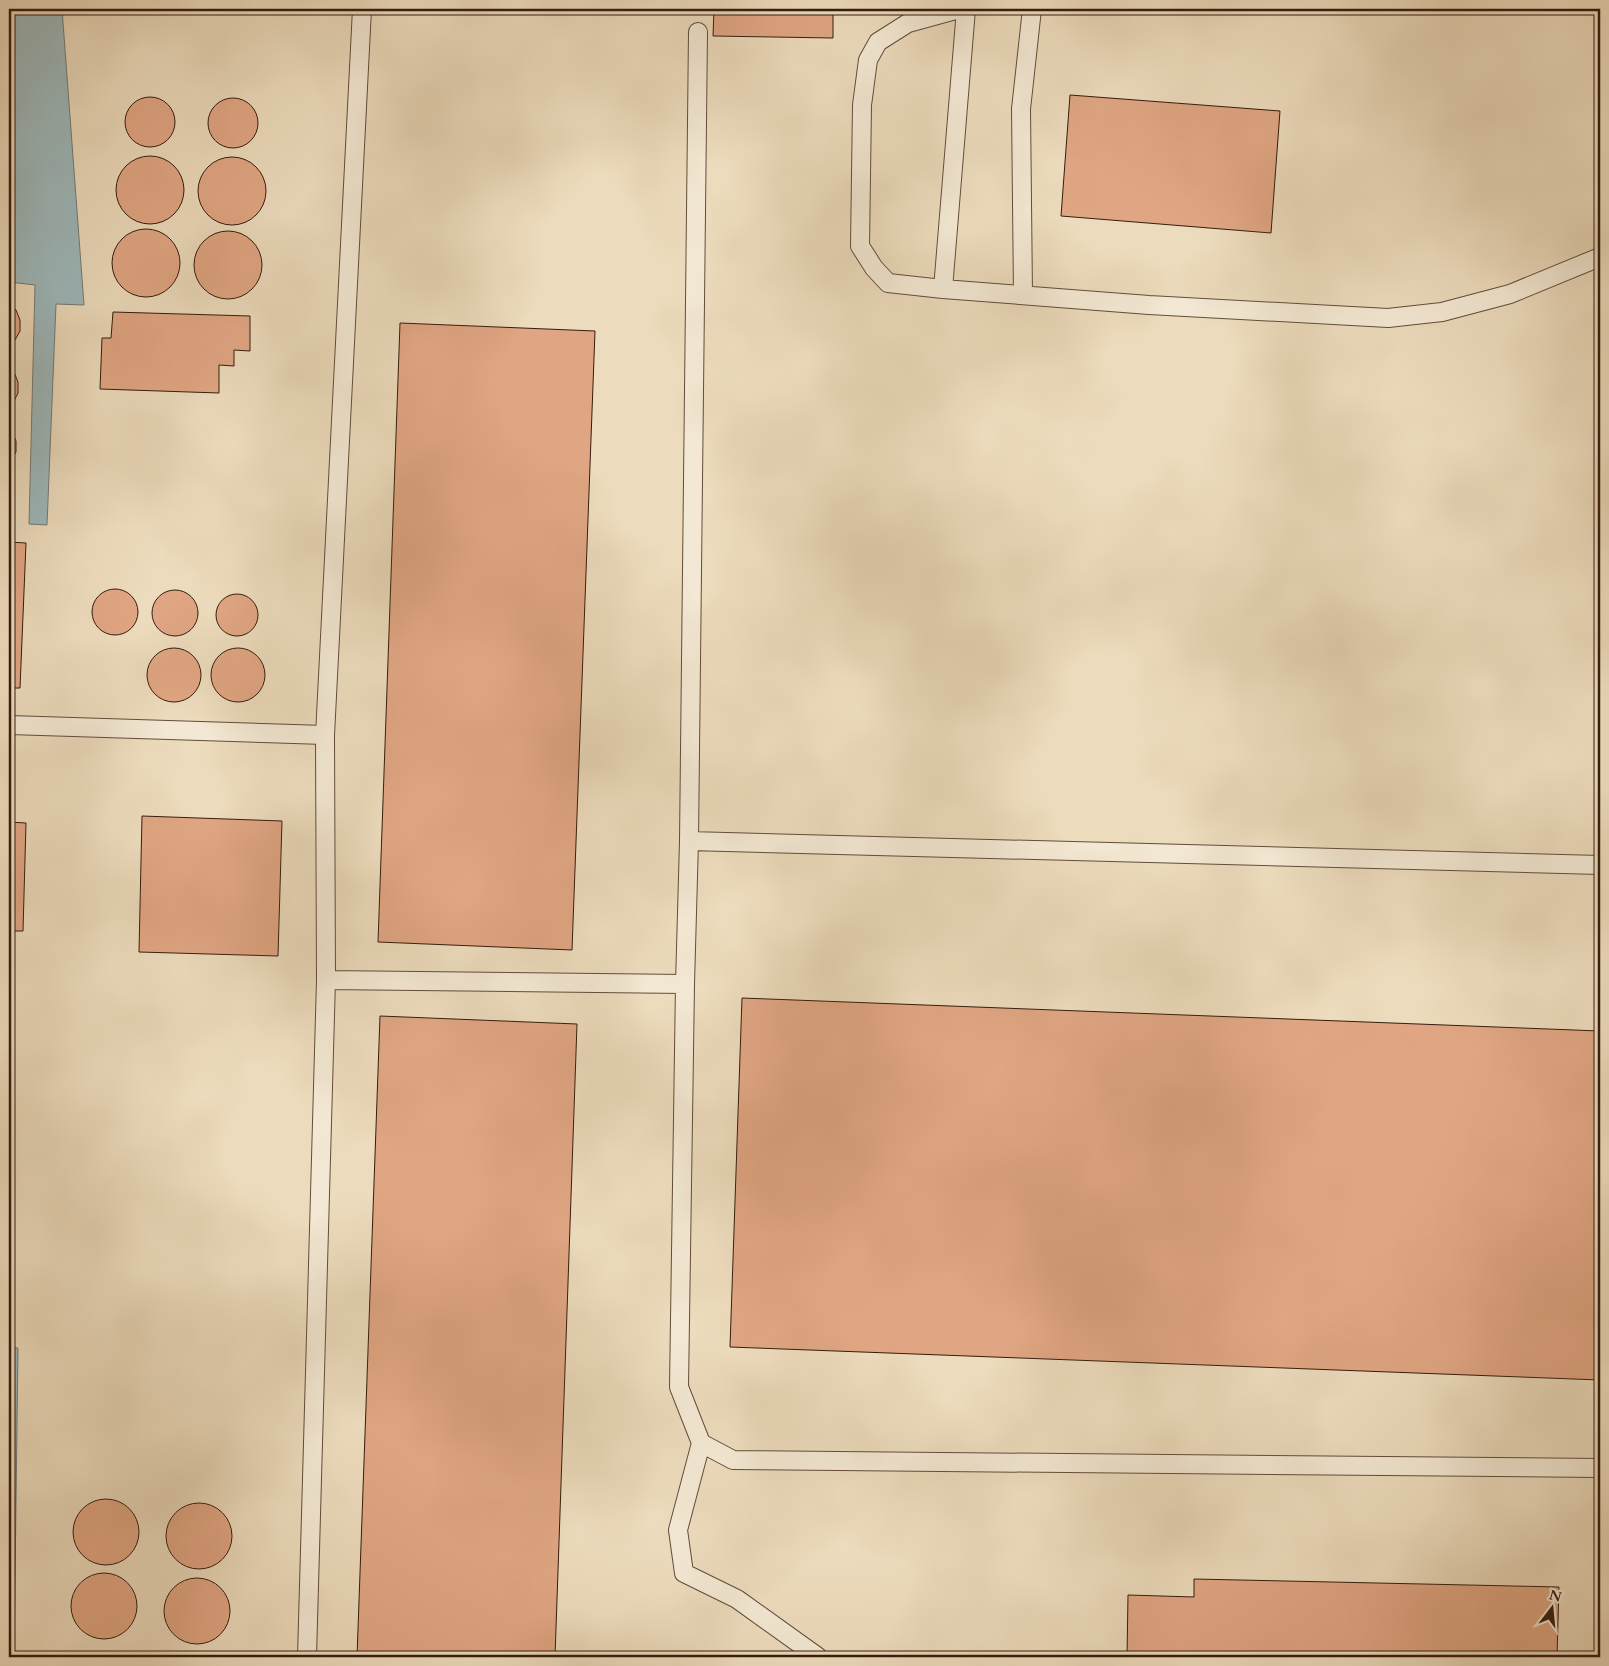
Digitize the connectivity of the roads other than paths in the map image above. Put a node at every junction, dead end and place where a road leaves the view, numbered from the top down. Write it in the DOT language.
graph roads {
  1 [pos="362,9"];
  2 [pos="959,9"];
  3 [pos="966,9"];
  4 [pos="1032,9"];
  5 [pos="698,32"];
  6 [pos="1600,257"];
  7 [pos="943,289"];
  8 [pos="1023,295"];
  9 [pos="9,725"];
  10 [pos="325,735"];
  11 [pos="689,841"];
  12 [pos="1600,864"];
  13 [pos="326,980"];
  14 [pos="685,984"];
  15 [pos="701,1443"];
  16 [pos="1600,1468"];
  17 [pos="307,1657"];
  18 [pos="818,1657"];
  1 -- 10 [label="lane"];
  2 -- 7 [label="lane"];
  3 -- 7 [label="lane"];
  4 -- 8 [label="lane"];
  5 -- 11 [label="lane"];
  6 -- 8 [label="lane"];
  7 -- 8 [label="lane"];
  9 -- 10 [label="lane"];
  10 -- 13 [label="lane"];
  11 -- 12 [label="lane"];
  11 -- 14 [label="lane"];
  13 -- 14 [label="lane"];
  13 -- 17 [label="lane"];
  14 -- 15 [label="lane"];
  15 -- 16 [label="lane"];
  15 -- 18 [label="lane"];
}
